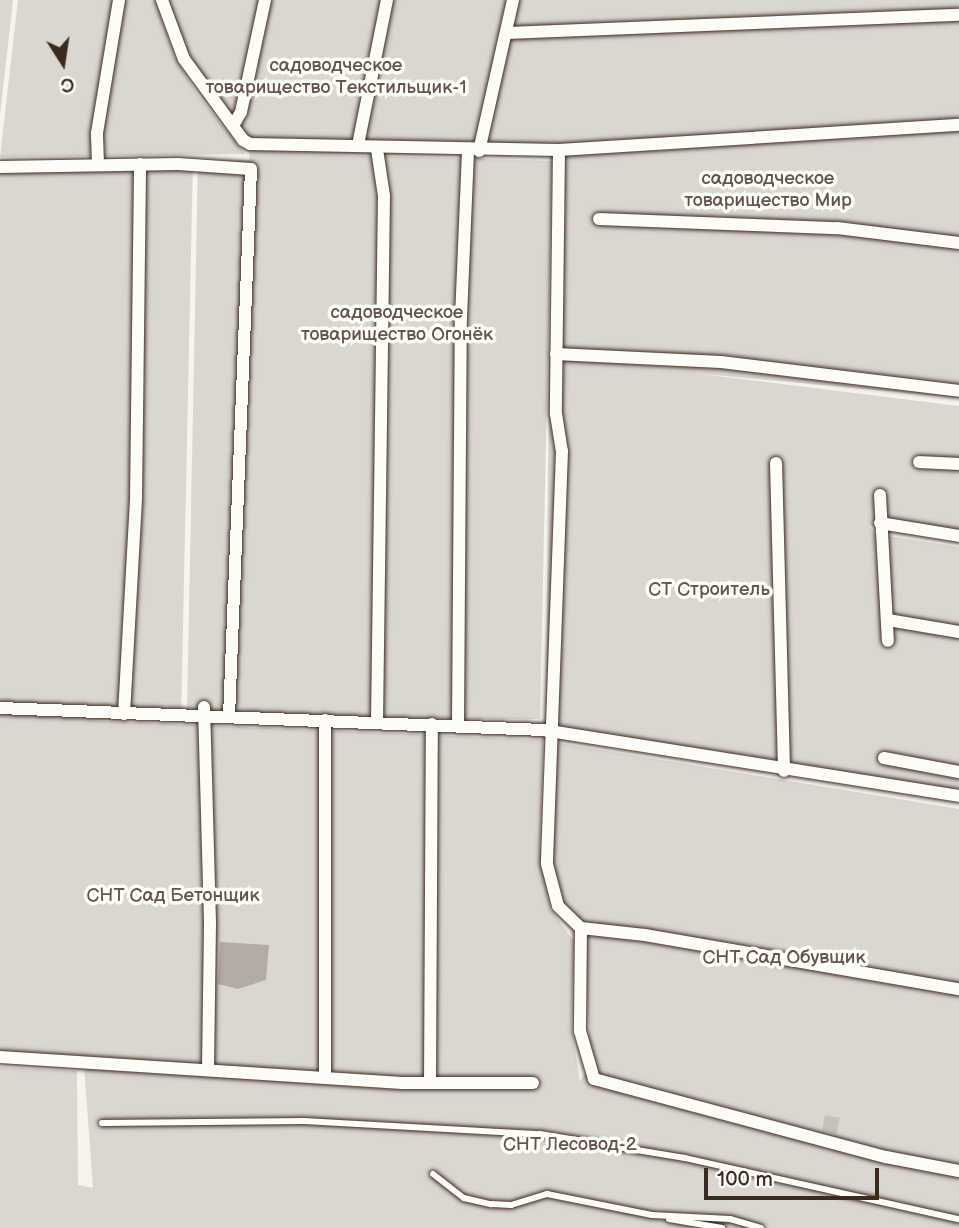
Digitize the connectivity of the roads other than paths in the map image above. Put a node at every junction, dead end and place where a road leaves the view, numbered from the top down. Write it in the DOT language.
graph roads {
  1 [pos="119,0"];
  2 [pos="162,0"];
  3 [pos="265,0"];
  4 [pos="387,0"];
  5 [pos="513,0"];
  6 [pos="959,15"];
  7 [pos="507,33"];
  8 [pos="234,124"];
  9 [pos="959,125"];
  10 [pos="358,145"];
  11 [pos="377,149"];
  12 [pos="474,150"];
  13 [pos="558,150"];
  14 [pos="98,164"];
  15 [pos="140,164"];
  16 [pos="0,167"];
  17 [pos="599,219"];
  18 [pos="959,243"];
  19 [pos="556,354"];
  20 [pos="959,391"];
  21 [pos="919,462"];
  22 [pos="776,463"];
  23 [pos="959,464"];
  24 [pos="880,495"];
  25 [pos="880,523"];
  26 [pos="959,537"];
  27 [pos="888,620"];
  28 [pos="959,632"];
  29 [pos="888,641"];
  30 [pos="0,708"];
  31 [pos="204,712"];
  32 [pos="124,714"];
  33 [pos="229,717"];
  34 [pos="325,720"];
  35 [pos="377,722"];
  36 [pos="432,724"];
  37 [pos="458,724"];
  38 [pos="550,732"];
  39 [pos="884,758"];
  40 [pos="784,771"];
  41 [pos="959,772"];
  42 [pos="959,796"];
  43 [pos="581,928"];
  44 [pos="959,989"];
  45 [pos="0,1056"];
  46 [pos="208,1069"];
  47 [pos="325,1077"];
  48 [pos="430,1082"];
  49 [pos="533,1083"];
  50 [pos="102,1123"];
  51 [pos="959,1171"];
  52 [pos="433,1174"];
  53 [pos="577,1204"];
  54 [pos="959,1219"];
  55 [pos="722,1228"];
  56 [pos="761,1228"];
  1 -- 14 [label="street"];
  2 -- 8 [label="street"];
  3 -- 8 [label="street"];
  4 -- 10 [label="street"];
  5 -- 7 [label="street"];
  6 -- 7 [label="street"];
  7 -- 12 [label="street"];
  8 -- 10 [label="street"];
  9 -- 13 [label="street"];
  10 -- 11 [label="street"];
  11 -- 12 [label="street"];
  11 -- 35 [label="street"];
  12 -- 13 [label="street"];
  12 -- 37 [label="street"];
  13 -- 19 [label="street"];
  14 -- 15 [label="street"];
  14 -- 16 [label="street"];
  15 -- 32 [label="street"];
  15 -- 33 [label="street"];
  17 -- 18 [label="street"];
  19 -- 20 [label="street"];
  19 -- 38 [label="street"];
  21 -- 23 [label="street"];
  22 -- 40 [label="street"];
  24 -- 25 [label="street"];
  25 -- 26 [label="street"];
  25 -- 27 [label="street"];
  27 -- 28 [label="street"];
  27 -- 29 [label="street"];
  30 -- 32 [label="street"];
  31 -- 32 [label="street"];
  31 -- 33 [label="street"];
  31 -- 46 [label="street"];
  33 -- 34 [label="street"];
  34 -- 35 [label="street"];
  34 -- 47 [label="street"];
  35 -- 36 [label="street"];
  36 -- 37 [label="street"];
  36 -- 48 [label="street"];
  37 -- 38 [label="street"];
  38 -- 40 [label="street"];
  38 -- 43 [label="street"];
  39 -- 41 [label="street"];
  40 -- 42 [label="street"];
  43 -- 44 [label="street"];
  43 -- 51 [label="street"];
  45 -- 46 [label="street"];
  46 -- 47 [label="street"];
  47 -- 48 [label="street"];
  48 -- 49 [label="street"];
  50 -- 54 [label="lane"];
  52 -- 56 [label="lane"];
  53 -- 55 [label="lane"];
}
